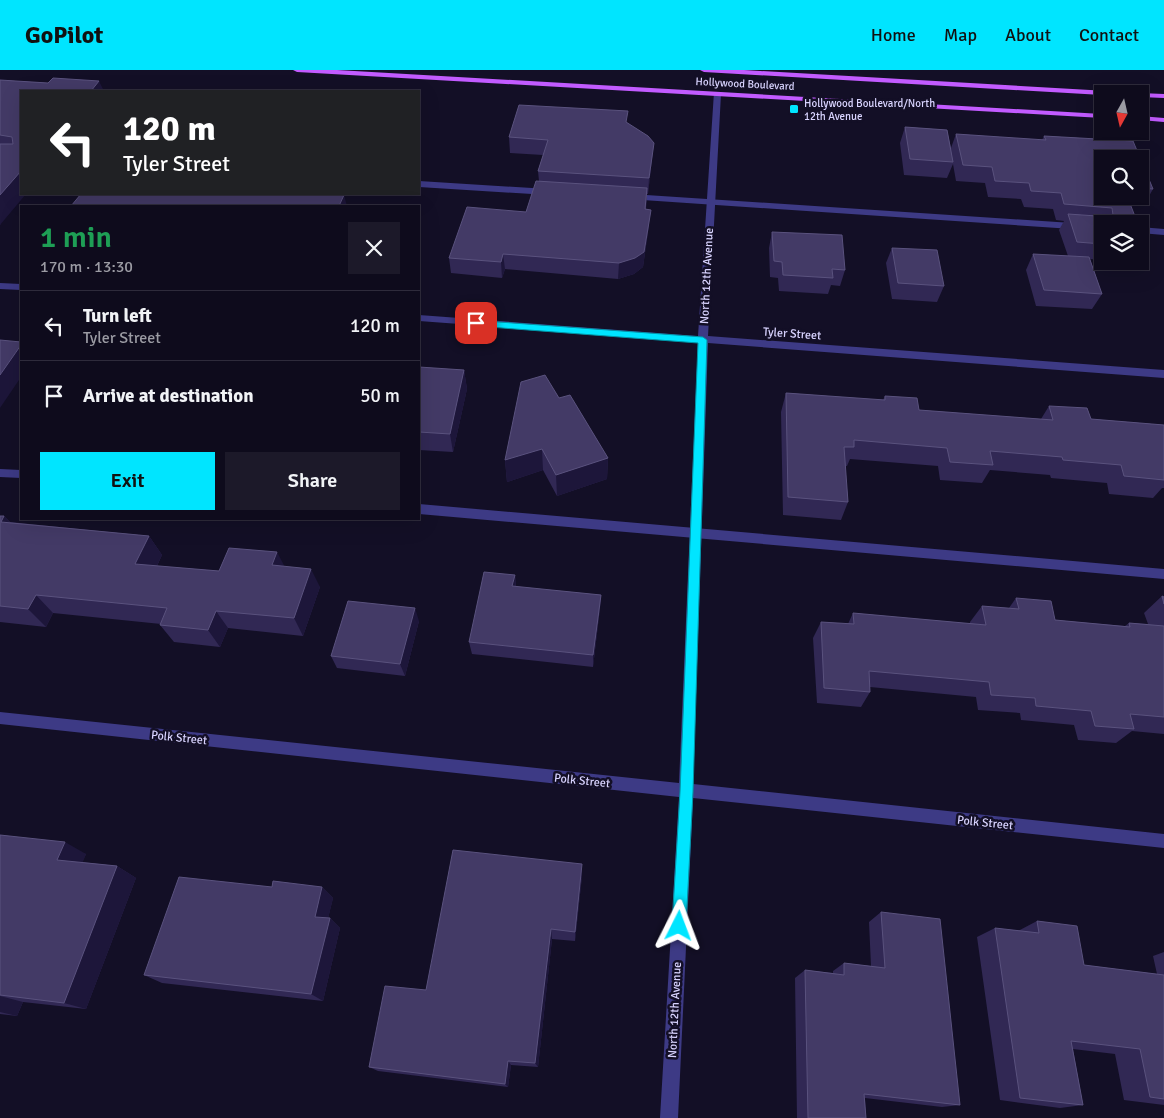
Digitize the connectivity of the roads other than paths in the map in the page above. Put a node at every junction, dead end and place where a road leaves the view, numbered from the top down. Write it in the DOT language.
graph roads {
  1 [pos="297,70"];
  2 [pos="704,70"];
  3 [pos="1094,92"];
  4 [pos="717,94"];
  5 [pos="1149,95"];
  6 [pos="1164,96"];
  7 [pos="1094,116"];
  8 [pos="1149,119"];
  9 [pos="1164,120"];
  10 [pos="420,184"];
  11 [pos="555,192"];
  12 [pos="623,197"];
  13 [pos="711,203"];
  14 [pos="1094,227"];
  15 [pos="1149,231"];
  16 [pos="1164,232"];
  17 [pos="0,286"];
  18 [pos="20,288"];
  19 [pos="420,318"];
  20 [pos="703,340"];
  21 [pos="1164,374"];
  22 [pos="0,472"];
  23 [pos="20,474"];
  24 [pos="420,509"];
  25 [pos="696,534"];
  26 [pos="1164,574"];
  27 [pos="0,718"];
  28 [pos="686,792"];
  29 [pos="1164,841"];
  30 [pos="669,1118"];
  1 -- 4 [label="main road, Hollywood Boulevard"];
  2 -- 3 [label="main road, Hollywood Boulevard"];
  4 -- 7 [label="main road, Hollywood Boulevard"];
  4 -- 13 [label="street, North 12th Avenue"];
  5 -- 6 [label="main road"];
  8 -- 9 [label="main road"];
  10 -- 11 [label="street"];
  12 -- 13 [label="street"];
  13 -- 14 [label="street"];
  13 -- 20 [label="street, North 12th Avenue"];
  15 -- 16 [label="street"];
  17 -- 18 [label="street"];
  19 -- 20 [label="street, Tyler Street"];
  20 -- 21 [label="street, Tyler Street"];
  20 -- 25 [label="street, North 12th Avenue"];
  22 -- 23 [label="street"];
  24 -- 25 [label="street"];
  25 -- 26 [label="street"];
  25 -- 28 [label="street, North 12th Avenue"];
  27 -- 28 [label="street, Polk Street"];
  28 -- 29 [label="street, Polk Street"];
  28 -- 30 [label="street, North 12th Avenue"];
}
